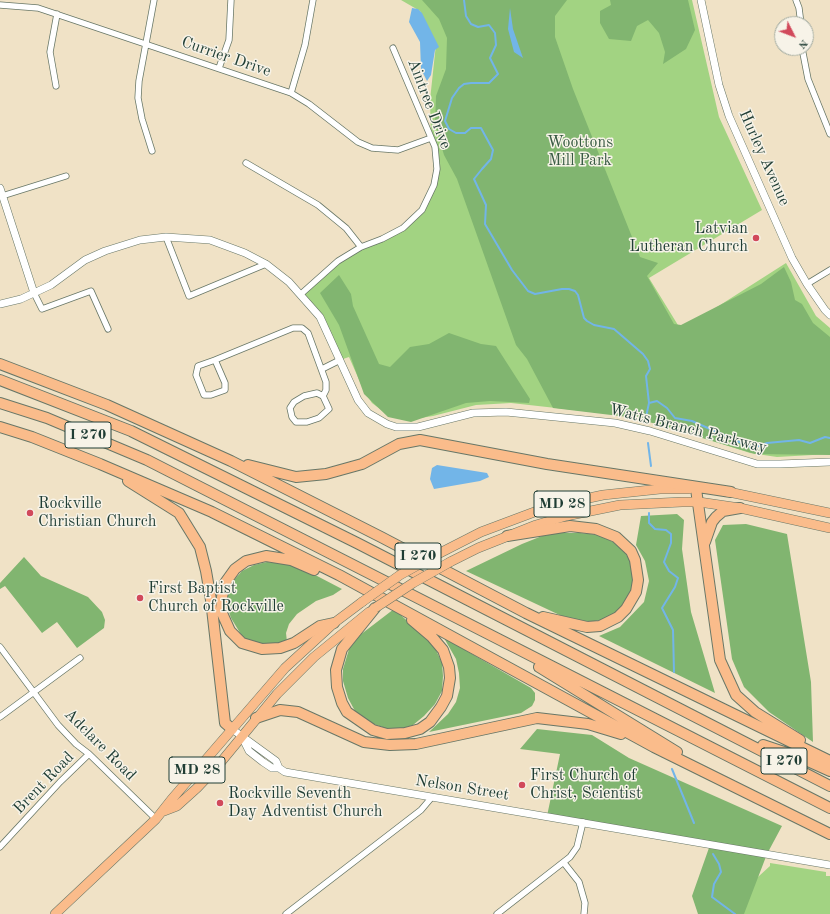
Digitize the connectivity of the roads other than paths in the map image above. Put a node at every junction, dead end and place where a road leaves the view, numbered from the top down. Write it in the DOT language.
graph roads {
  1 [pos="154,0"];
  2 [pos="231,0"];
  3 [pos="313,0"];
  4 [pos="702,0"];
  5 [pos="796,0"];
  6 [pos="0,5"];
  7 [pos="57,14"];
  8 [pos="800,16"];
  9 [pos="146,43"];
  10 [pos="393,48"];
  11 [pos="804,56"];
  12 [pos="219,68"];
  13 [pos="56,86"];
  14 [pos="291,92"];
  15 [pos="830,134"];
  16 [pos="430,138"];
  17 [pos="152,151"];
  18 [pos="246,163"];
  19 [pos="66,176"];
  20 [pos="0,188"];
  21 [pos="2,196"];
  22 [pos="166,237"];
  23 [pos="361,247"];
  24 [pos="266,264"];
  25 [pos="830,270"];
  26 [pos="807,284"];
  27 [pos="34,293"];
  28 [pos="301,294"];
  29 [pos="0,304"];
  30 [pos="830,315"];
  31 [pos="108,329"];
  32 [pos="215,360"];
  33 [pos="340,360"];
  34 [pos="0,364"];
  35 [pos="322,369"];
  36 [pos="0,380"];
  37 [pos="324,396"];
  38 [pos="0,403"];
  39 [pos="0,408"];
  40 [pos="47,418"];
  41 [pos="0,427"];
  42 [pos="231,461"];
  43 [pos="830,462"];
  44 [pos="100,464"];
  45 [pos="696,488"];
  46 [pos="731,492"];
  47 [pos="699,502"];
  48 [pos="740,508"];
  49 [pos="830,513"];
  50 [pos="830,528"];
  51 [pos="507,536"];
  52 [pos="704,544"];
  53 [pos="354,583"];
  54 [pos="393,605"];
  55 [pos="375,608"];
  56 [pos="526,613"];
  57 [pos="334,623"];
  58 [pos="475,627"];
  59 [pos="0,647"];
  60 [pos="80,658"];
  61 [pos="34,692"];
  62 [pos="0,717"];
  63 [pos="256,718"];
  64 [pos="232,729"];
  65 [pos="242,737"];
  66 [pos="738,737"];
  67 [pos="643,741"];
  68 [pos="89,754"];
  69 [pos="830,760"];
  70 [pos="830,771"];
  71 [pos="830,786"];
  72 [pos="432,797"];
  73 [pos="753,797"];
  74 [pos="830,808"];
  75 [pos="164,811"];
  76 [pos="156,820"];
  77 [pos="583,822"];
  78 [pos="830,834"];
  79 [pos="0,847"];
  80 [pos="564,863"];
  81 [pos="830,865"];
  82 [pos="54,914"];
  83 [pos="286,914"];
  84 [pos="497,914"];
  85 [pos="584,914"];
  1 -- 9 [label="street"];
  2 -- 12 [label="street"];
  3 -- 14 [label="street"];
  4 -- 26 [label="street, Hurley Avenue"];
  5 -- 8 [label="street"];
  6 -- 7 [label="street, Currier Drive"];
  7 -- 9 [label="street, Currier Drive"];
  7 -- 13 [label="street"];
  9 -- 12 [label="street, Currier Drive"];
  9 -- 17 [label="street"];
  10 -- 16 [label="street, Aintree Drive"];
  11 -- 15 [label="street"];
  12 -- 14 [label="street, Currier Drive"];
  14 -- 16 [label="street, Currier Drive"];
  16 -- 23 [label="street, Aintree Drive"];
  18 -- 23 [label="street"];
  19 -- 21 [label="street"];
  20 -- 21 [label="street"];
  21 -- 27 [label="street"];
  22 -- 24 [label="street, Watts Branch Parkway"];
  22 -- 24 [label="street"];
  22 -- 27 [label="street, Watts Branch Parkway"];
  23 -- 28 [label="street, Aintree Drive"];
  24 -- 28 [label="street, Watts Branch Parkway"];
  25 -- 26 [label="street"];
  26 -- 30 [label="street, Hurley Avenue"];
  27 -- 29 [label="street, Watts Branch Parkway"];
  27 -- 31 [label="street"];
  28 -- 33 [label="street, Watts Branch Parkway"];
  32 -- 32 [label="street"];
  32 -- 35 [label="street"];
  33 -- 35 [label="street"];
  33 -- 43 [label="street, Watts Branch Parkway"];
  34 -- 42 [label="highway, I 270"];
  35 -- 37 [label="street"];
  36 -- 66 [label="highway, I 270"];
  37 -- 37 [label="street"];
  38 -- 40 [label="highway, I 270"];
  39 -- 40 [label="highway"];
  40 -- 58 [label="highway, I 270"];
  41 -- 44 [label="highway, I 270"];
  42 -- 46 [label="highway"];
  42 -- 56 [label="highway, I 270"];
  44 -- 53 [label="highway, I 270"];
  44 -- 64 [label="highway"];
  45 -- 46 [label="main road, MD 28"];
  45 -- 47 [label="highway"];
  45 -- 57 [label="main road, MD 28, bridge"];
  46 -- 49 [label="main road, MD 28"];
  47 -- 48 [label="main road, MD 28"];
  47 -- 51 [label="main road, MD 28"];
  47 -- 52 [label="highway"];
  48 -- 50 [label="main road, MD 28"];
  48 -- 52 [label="highway"];
  51 -- 55 [label="main road, MD 28, bridge"];
  51 -- 56 [label="highway"];
  52 -- 69 [label="highway"];
  53 -- 54 [label="highway, I 270"];
  53 -- 57 [label="highway"];
  54 -- 55 [label="highway"];
  54 -- 67 [label="highway, I 270"];
  55 -- 63 [label="main road, MD 28"];
  56 -- 69 [label="highway, I 270"];
  57 -- 64 [label="main road, MD 28"];
  58 -- 73 [label="highway"];
  58 -- 74 [label="highway, I 270"];
  59 -- 61 [label="street, Adclare Road"];
  60 -- 61 [label="street"];
  61 -- 62 [label="street"];
  61 -- 68 [label="street, Adclare Road"];
  63 -- 65 [label="main road, MD 28"];
  63 -- 67 [label="highway"];
  64 -- 65 [label="street, Nelson Street"];
  64 -- 75 [label="main road, MD 28"];
  65 -- 72 [label="street, Nelson Street"];
  65 -- 75 [label="main road, MD 28"];
  66 -- 70 [label="highway"];
  66 -- 71 [label="highway, I 270"];
  67 -- 73 [label="highway, I 270"];
  68 -- 76 [label="street, Adclare Road"];
  68 -- 79 [label="street, Brent Road"];
  72 -- 77 [label="street, Nelson Street"];
  72 -- 83 [label="street"];
  73 -- 78 [label="highway, I 270"];
  75 -- 76 [label="main road, MD 28"];
  76 -- 82 [label="main road, MD 28"];
  77 -- 80 [label="street"];
  77 -- 81 [label="street, Nelson Street"];
  80 -- 84 [label="street"];
  80 -- 85 [label="street"];
}
